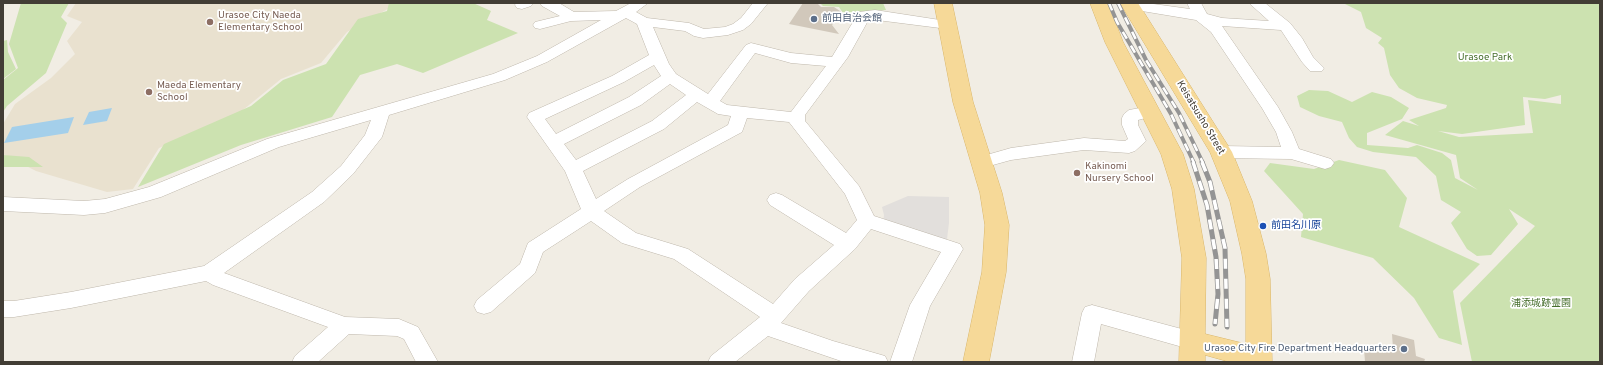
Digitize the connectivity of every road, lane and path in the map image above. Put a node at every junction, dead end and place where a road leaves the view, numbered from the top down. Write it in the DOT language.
graph roads {
  1 [pos="547,3"];
  2 [pos="641,3"];
  3 [pos="761,3"];
  4 [pos="943,3"];
  5 [pos="1098,3"];
  6 [pos="1194,3"];
  7 [pos="1256,3"];
  8 [pos="1129,4"];
  9 [pos="624,14"];
  10 [pos="572,17"];
  11 [pos="1202,17"];
  12 [pos="643,22"];
  13 [pos="540,25"];
  14 [pos="948,25"];
  15 [pos="1285,26"];
  16 [pos="658,56"];
  17 [pos="836,62"];
  18 [pos="1316,68"];
  19 [pos="670,77"];
  20 [pos="703,98"];
  21 [pos="382,111"];
  22 [pos="1151,111"];
  23 [pos="740,112"];
  24 [pos="797,118"];
  25 [pos="554,142"];
  26 [pos="1221,152"];
  27 [pos="1292,153"];
  28 [pos="982,162"];
  29 [pos="1325,163"];
  30 [pos="573,169"];
  31 [pos="776,200"];
  32 [pos="3,204"];
  33 [pos="592,212"];
  34 [pos="867,221"];
  35 [pos="848,244"];
  36 [pos="209,273"];
  37 [pos="484,306"];
  38 [pos="3,309"];
  39 [pos="770,321"];
  40 [pos="345,325"];
  41 [pos="1192,352"];
  42 [pos="829,356"];
  43 [pos="1259,360"];
  44 [pos="303,362"];
  45 [pos="427,362"];
  46 [pos="719,362"];
  47 [pos="876,362"];
  48 [pos="901,362"];
  49 [pos="976,362"];
  50 [pos="1083,362"];
  1 -- 10 [label="street"];
  2 -- 9 [label="street"];
  3 -- 12 [label="street"];
  4 -- 14 [label="main road"];
  5 -- 22 [label="main road"];
  6 -- 11 [label="street"];
  7 -- 15 [label="street"];
  8 -- 11 [label="street"];
  8 -- 26 [label="main road, Keisatsusho Street"];
  9 -- 10 [label="street"];
  9 -- 12 [label="street"];
  9 -- 21 [label="street"];
  10 -- 13 [label="street"];
  11 -- 15 [label="street"];
  11 -- 27 [label="street"];
  12 -- 16 [label="street"];
  14 -- 17 [label="street"];
  14 -- 28 [label="main road"];
  15 -- 18 [label="street"];
  16 -- 19 [label="street"];
  16 -- 25 [label="street"];
  17 -- 20 [label="street"];
  17 -- 24 [label="street"];
  19 -- 20 [label="street"];
  19 -- 25 [label="street"];
  20 -- 23 [label="street"];
  20 -- 30 [label="street"];
  21 -- 32 [label="street"];
  21 -- 36 [label="street"];
  22 -- 28 [label="street"];
  22 -- 41 [label="main road"];
  23 -- 24 [label="street"];
  23 -- 33 [label="street"];
  24 -- 34 [label="street"];
  25 -- 30 [label="street"];
  26 -- 27 [label="street"];
  26 -- 43 [label="main road, Keisatsusho Street"];
  27 -- 29 [label="street"];
  28 -- 49 [label="main road"];
  30 -- 33 [label="street"];
  31 -- 35 [label="street"];
  33 -- 37 [label="street"];
  33 -- 39 [label="street"];
  34 -- 35 [label="street"];
  34 -- 48 [label="street"];
  35 -- 39 [label="street"];
  36 -- 38 [label="street"];
  36 -- 40 [label="street"];
  39 -- 42 [label="street"];
  39 -- 46 [label="street"];
  40 -- 44 [label="street"];
  40 -- 45 [label="street"];
  41 -- 43 [label="main road"];
  41 -- 50 [label="street"];
  42 -- 47 [label="street"];
}
